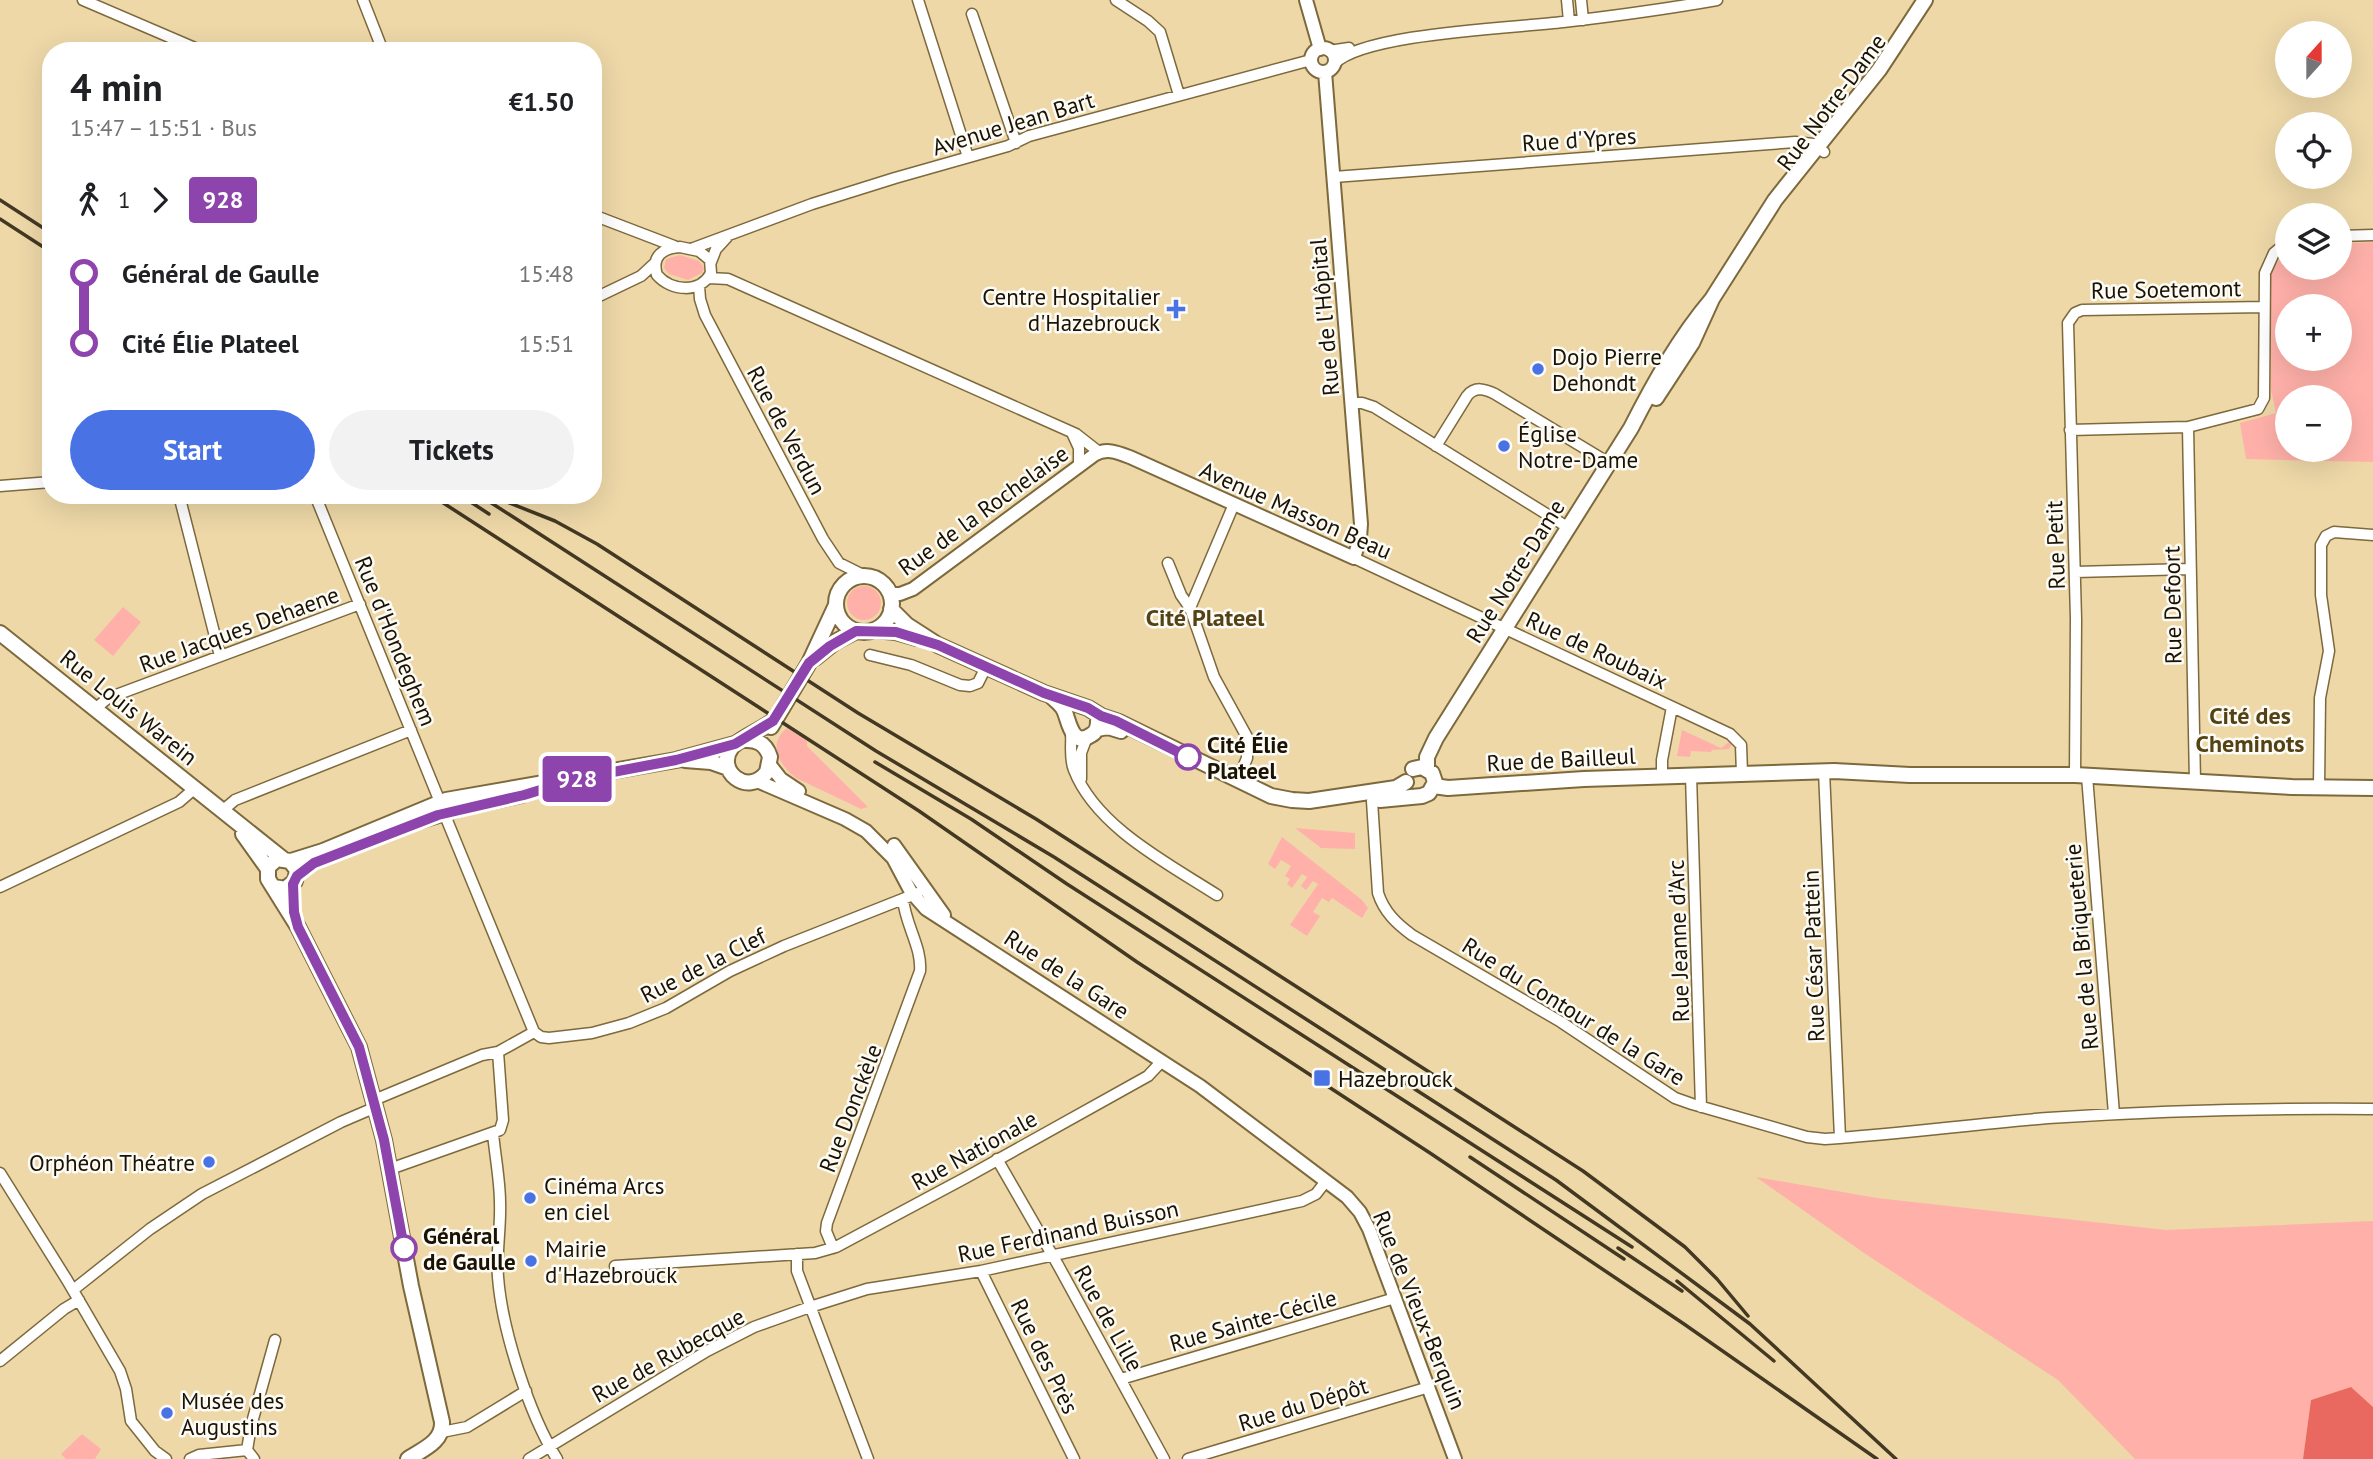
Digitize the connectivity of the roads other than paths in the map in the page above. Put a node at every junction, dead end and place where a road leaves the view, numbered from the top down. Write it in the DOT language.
graph roads {
  1 [pos="83,0"];
  2 [pos="363,0"];
  3 [pos="918,0"];
  4 [pos="1115,0"];
  5 [pos="1306,0"];
  6 [pos="1567,0"];
  7 [pos="1581,0"];
  8 [pos="1717,0"];
  9 [pos="1925,0"];
  10 [pos="1932,0"];
  11 [pos="972,14"];
  12 [pos="1583,20"];
  13 [pos="1569,21"];
  14 [pos="181,42"];
  15 [pos="379,42"];
  16 [pos="1327,59"];
  17 [pos="1311,60"];
  18 [pos="1179,95"];
  19 [pos="1016,143"];
  20 [pos="1821,149"];
  21 [pos="968,157"];
  22 [pos="1334,177"];
  23 [pos="602,219"];
  24 [pos="640,234"];
  25 [pos="729,235"];
  26 [pos="2373,235"];
  27 [pos="2352,236"];
  28 [pos="686,248"];
  29 [pos="2275,252"];
  30 [pos="656,260"];
  31 [pos="711,262"];
  32 [pos="709,278"];
  33 [pos="633,280"];
  34 [pos="665,282"];
  35 [pos="699,285"];
  36 [pos="602,295"];
  37 [pos="2263,307"];
  38 [pos="2072,316"];
  39 [pos="1352,403"];
  40 [pos="2188,427"];
  41 [pos="2070,430"];
  42 [pos="1070,432"];
  43 [pos="1436,446"];
  44 [pos="1099,452"];
  45 [pos="1609,463"];
  46 [pos="1079,467"];
  47 [pos="42,483"];
  48 [pos="0,486"];
  49 [pos="181,504"];
  50 [pos="319,504"];
  51 [pos="1234,504"];
  52 [pos="1569,528"];
  53 [pos="2373,535"];
  54 [pos="1353,558"];
  55 [pos="1168,563"];
  56 [pos="2190,569"];
  57 [pos="2075,572"];
  58 [pos="865,576"];
  59 [pos="891,601"];
  60 [pos="360,604"];
  61 [pos="836,605"];
  62 [pos="1190,608"];
  63 [pos="1506,628"];
  64 [pos="874,630"];
  65 [pos="856,631"];
  66 [pos="0,633"];
  67 [pos="938,645"];
  68 [pos="870,655"];
  69 [pos="220,656"];
  70 [pos="809,663"];
  71 [pos="986,667"];
  72 [pos="1044,693"];
  73 [pos="1672,707"];
  74 [pos="95,709"];
  75 [pos="1090,710"];
  76 [pos="773,721"];
  77 [pos="1069,726"];
  78 [pos="411,730"];
  79 [pos="1092,733"];
  80 [pos="739,742"];
  81 [pos="767,749"];
  82 [pos="676,760"];
  83 [pos="770,765"];
  84 [pos="728,768"];
  85 [pos="1824,771"];
  86 [pos="1415,773"];
  87 [pos="1742,773"];
  88 [pos="1691,775"];
  89 [pos="1662,776"];
  90 [pos="2081,776"];
  91 [pos="1238,780"];
  92 [pos="757,781"];
  93 [pos="2195,782"];
  94 [pos="1082,783"];
  95 [pos="1434,786"];
  96 [pos="2319,788"];
  97 [pos="2373,788"];
  98 [pos="194,789"];
  99 [pos="1418,796"];
  100 [pos="1372,801"];
  101 [pos="442,808"];
  102 [pos="225,814"];
  103 [pos="287,860"];
  104 [pos="268,869"];
  105 [pos="295,880"];
  106 [pos="0,887"];
  107 [pos="274,887"];
  108 [pos="914,895"];
  109 [pos="1217,895"];
  110 [pos="298,927"];
  111 [pos="534,1032"];
  112 [pos="498,1052"];
  113 [pos="1162,1061"];
  114 [pos="375,1103"];
  115 [pos="1701,1107"];
  116 [pos="2373,1108"];
  117 [pos="2114,1114"];
  118 [pos="493,1133"];
  119 [pos="1840,1138"];
  120 [pos="997,1159"];
  121 [pos="390,1169"];
  122 [pos="0,1173"];
  123 [pos="1326,1181"];
  124 [pos="832,1248"];
  125 [pos="797,1254"];
  126 [pos="1053,1256"];
  127 [pos="615,1266"];
  128 [pos="981,1271"];
  129 [pos="73,1290"];
  130 [pos="1395,1298"];
  131 [pos="79,1300"];
  132 [pos="810,1307"];
  133 [pos="275,1340"];
  134 [pos="0,1361"];
  135 [pos="1121,1379"];
  136 [pos="1429,1387"];
  137 [pos="526,1391"];
  138 [pos="442,1432"];
  139 [pos="549,1446"];
  140 [pos="251,1455"];
  141 [pos="166,1459"];
  142 [pos="190,1459"];
  143 [pos="408,1459"];
  144 [pos="529,1459"];
  145 [pos="557,1459"];
  146 [pos="868,1459"];
  147 [pos="1074,1459"];
  148 [pos="1164,1459"];
  149 [pos="1188,1459"];
  150 [pos="1455,1459"];
  1 -- 14 [label="street"];
  2 -- 15 [label="street"];
  3 -- 21 [label="street"];
  4 -- 18 [label="street"];
  5 -- 16 [label="street, Rue de l'Hôpital"];
  6 -- 13 [label="street"];
  7 -- 12 [label="street"];
  8 -- 12 [label="street"];
  9 -- 20 [label="main road, Rue Notre-Dame"];
  10 -- 20 [label="main road, Rue Notre-Dame"];
  11 -- 19 [label="street"];
  12 -- 13 [label="street"];
  13 -- 16 [label="street"];
  16 -- 17 [label="street"];
  16 -- 17 [label="street"];
  16 -- 22 [label="street, Rue de l'Hôpital"];
  17 -- 18 [label="street, Avenue Jean Bart"];
  18 -- 19 [label="street, Avenue Jean Bart"];
  19 -- 21 [label="street, Avenue Jean Bart"];
  20 -- 22 [label="street, Rue d'Ypres"];
  20 -- 45 [label="main road, Rue Notre-Dame"];
  21 -- 25 [label="street, Avenue Jean Bart"];
  22 -- 39 [label="street, Rue de l'Hôpital"];
  23 -- 24 [label="street"];
  24 -- 28 [label="street"];
  24 -- 30 [label="street"];
  25 -- 28 [label="street, Avenue Jean Bart"];
  25 -- 31 [label="street"];
  26 -- 27 [label="street"];
  28 -- 30 [label="street"];
  28 -- 31 [label="street"];
  29 -- 37 [label="street"];
  30 -- 33 [label="street"];
  30 -- 34 [label="street"];
  31 -- 32 [label="street"];
  32 -- 35 [label="street"];
  32 -- 42 [label="street, Avenue Masson Beau"];
  33 -- 34 [label="street"];
  33 -- 36 [label="street"];
  34 -- 35 [label="street"];
  35 -- 58 [label="street, Rue de Verdun"];
  37 -- 38 [label="street, Rue Soetemont"];
  37 -- 40 [label="street"];
  38 -- 41 [label="street, Rue Petit"];
  39 -- 43 [label="street"];
  39 -- 54 [label="street, Rue de l'Hôpital"];
  40 -- 41 [label="street"];
  40 -- 56 [label="street, Rue Defoort"];
  41 -- 57 [label="street, Rue Petit"];
  42 -- 44 [label="street, Avenue Masson Beau"];
  42 -- 46 [label="street"];
  43 -- 45 [label="street"];
  43 -- 52 [label="street"];
  44 -- 46 [label="street, Rue de la Rochelaise"];
  44 -- 51 [label="street, Avenue Masson Beau"];
  45 -- 52 [label="main road, Rue Notre-Dame"];
  46 -- 59 [label="street, Rue de la Rochelaise"];
  47 -- 48 [label="street"];
  49 -- 69 [label="street"];
  50 -- 60 [label="street, Rue d'Hondeghem"];
  51 -- 54 [label="street, Avenue Masson Beau"];
  51 -- 62 [label="street"];
  52 -- 63 [label="main road, Rue Notre-Dame"];
  53 -- 96 [label="street"];
  54 -- 63 [label="street, Avenue Masson Beau"];
  55 -- 62 [label="street"];
  56 -- 57 [label="street"];
  56 -- 93 [label="street, Rue Defoort"];
  57 -- 90 [label="street, Rue Petit"];
  58 -- 59 [label="main road"];
  58 -- 61 [label="main road"];
  59 -- 64 [label="main road"];
  59 -- 67 [label="main road"];
  60 -- 69 [label="street, Rue Jacques Dehaene"];
  60 -- 78 [label="street, Rue d'Hondeghem"];
  61 -- 65 [label="main road"];
  61 -- 70 [label="main road"];
  62 -- 91 [label="street"];
  63 -- 73 [label="street, Rue de Roubaix"];
  63 -- 86 [label="main road, Rue Notre-Dame"];
  64 -- 65 [label="main road"];
  64 -- 67 [label="main road"];
  65 -- 70 [label="main road"];
  66 -- 74 [label="main road, Rue Louis Warein"];
  67 -- 71 [label="main road"];
  68 -- 71 [label="street"];
  69 -- 74 [label="street, Rue Jacques Dehaene"];
  70 -- 76 [label="main road"];
  71 -- 72 [label="main road"];
  72 -- 75 [label="main road"];
  72 -- 77 [label="main road"];
  73 -- 87 [label="street, Rue de Roubaix"];
  73 -- 89 [label="street"];
  74 -- 98 [label="main road, Rue Louis Warein"];
  75 -- 77 [label="main road"];
  75 -- 79 [label="main road"];
  75 -- 91 [label="main road"];
  76 -- 80 [label="main road"];
  76 -- 81 [label="main road"];
  77 -- 79 [label="main road"];
  77 -- 94 [label="street"];
  78 -- 101 [label="street, Rue d'Hondeghem"];
  78 -- 102 [label="street"];
  79 -- 94 [label="street"];
  79 -- 100 [label="main road"];
  80 -- 81 [label="main road"];
  80 -- 82 [label="main road"];
  80 -- 84 [label="main road"];
  81 -- 83 [label="main road"];
  82 -- 84 [label="main road"];
  82 -- 101 [label="main road"];
  83 -- 92 [label="main road"];
  83 -- 108 [label="street"];
  84 -- 92 [label="main road"];
  85 -- 87 [label="main road, Rue de Bailleul"];
  85 -- 90 [label="main road"];
  85 -- 119 [label="street, Rue César Pattein"];
  86 -- 91 [label="main road"];
  86 -- 95 [label="main road"];
  86 -- 99 [label="main road"];
  87 -- 88 [label="main road, Rue de Bailleul"];
  88 -- 89 [label="main road, Rue de Bailleul"];
  88 -- 115 [label="street, Rue Jeanne d'Arc"];
  89 -- 95 [label="main road, Rue de Bailleul"];
  90 -- 93 [label="main road"];
  90 -- 117 [label="street, Rue de la Briqueterie"];
  92 -- 108 [label="street"];
  93 -- 96 [label="main road"];
  94 -- 109 [label="street"];
  95 -- 99 [label="main road"];
  96 -- 97 [label="main road"];
  98 -- 102 [label="main road, Rue Louis Warein"];
  98 -- 106 [label="street"];
  99 -- 100 [label="main road"];
  100 -- 115 [label="street, Rue du Contour de la Gare"];
  101 -- 103 [label="main road"];
  101 -- 105 [label="main road"];
  101 -- 111 [label="street, Rue d'Hondeghem"];
  102 -- 103 [label="main road, Rue Louis Warein"];
  102 -- 104 [label="main road, Rue Louis Warein"];
  103 -- 104 [label="main road"];
  103 -- 105 [label="main road"];
  104 -- 107 [label="main road"];
  105 -- 107 [label="main road"];
  105 -- 110 [label="main road"];
  107 -- 110 [label="main road"];
  108 -- 111 [label="street, Rue de la Clef"];
  108 -- 113 [label="street, Rue de la Gare"];
  108 -- 124 [label="street, Rue Donckèle"];
  110 -- 114 [label="main road"];
  111 -- 112 [label="street"];
  112 -- 114 [label="street"];
  112 -- 118 [label="street"];
  113 -- 120 [label="street, Rue Nationale"];
  113 -- 123 [label="street, Rue de Vieux-Berquin"];
  114 -- 121 [label="main road"];
  114 -- 129 [label="street"];
  115 -- 119 [label="street, Rue du Contour de la Gare"];
  116 -- 117 [label="street, Rue du Contour de la Gare"];
  117 -- 119 [label="street, Rue du Contour de la Gare"];
  118 -- 121 [label="street"];
  118 -- 137 [label="street"];
  120 -- 124 [label="street, Rue Nationale"];
  120 -- 126 [label="street, Rue de Lille"];
  121 -- 138 [label="main road"];
  122 -- 129 [label="street"];
  123 -- 126 [label="street, Rue Ferdinand Buisson"];
  123 -- 130 [label="street, Rue de Vieux-Berquin"];
  124 -- 125 [label="street, Rue Nationale"];
  125 -- 127 [label="street, Rue Nationale"];
  125 -- 132 [label="street"];
  126 -- 128 [label="street, Rue Ferdinand Buisson"];
  126 -- 135 [label="street, Rue de Lille"];
  128 -- 132 [label="street, Rue Ferdinand Buisson"];
  128 -- 147 [label="street, Rue des Près"];
  129 -- 131 [label="street"];
  130 -- 135 [label="street, Rue Sainte-Cécile"];
  130 -- 136 [label="street, Rue de Vieux-Berquin"];
  131 -- 134 [label="street"];
  131 -- 141 [label="street"];
  132 -- 139 [label="street, Rue de Rubecque"];
  132 -- 146 [label="street"];
  133 -- 140 [label="street"];
  135 -- 148 [label="street, Rue de Lille"];
  136 -- 149 [label="street, Rue du Dépôt"];
  136 -- 150 [label="street, Rue de Vieux-Berquin"];
  137 -- 138 [label="street"];
  137 -- 139 [label="street"];
  138 -- 143 [label="main road"];
  139 -- 144 [label="street, Rue de Rubecque"];
  139 -- 145 [label="street"];
  140 -- 142 [label="street"];
}
